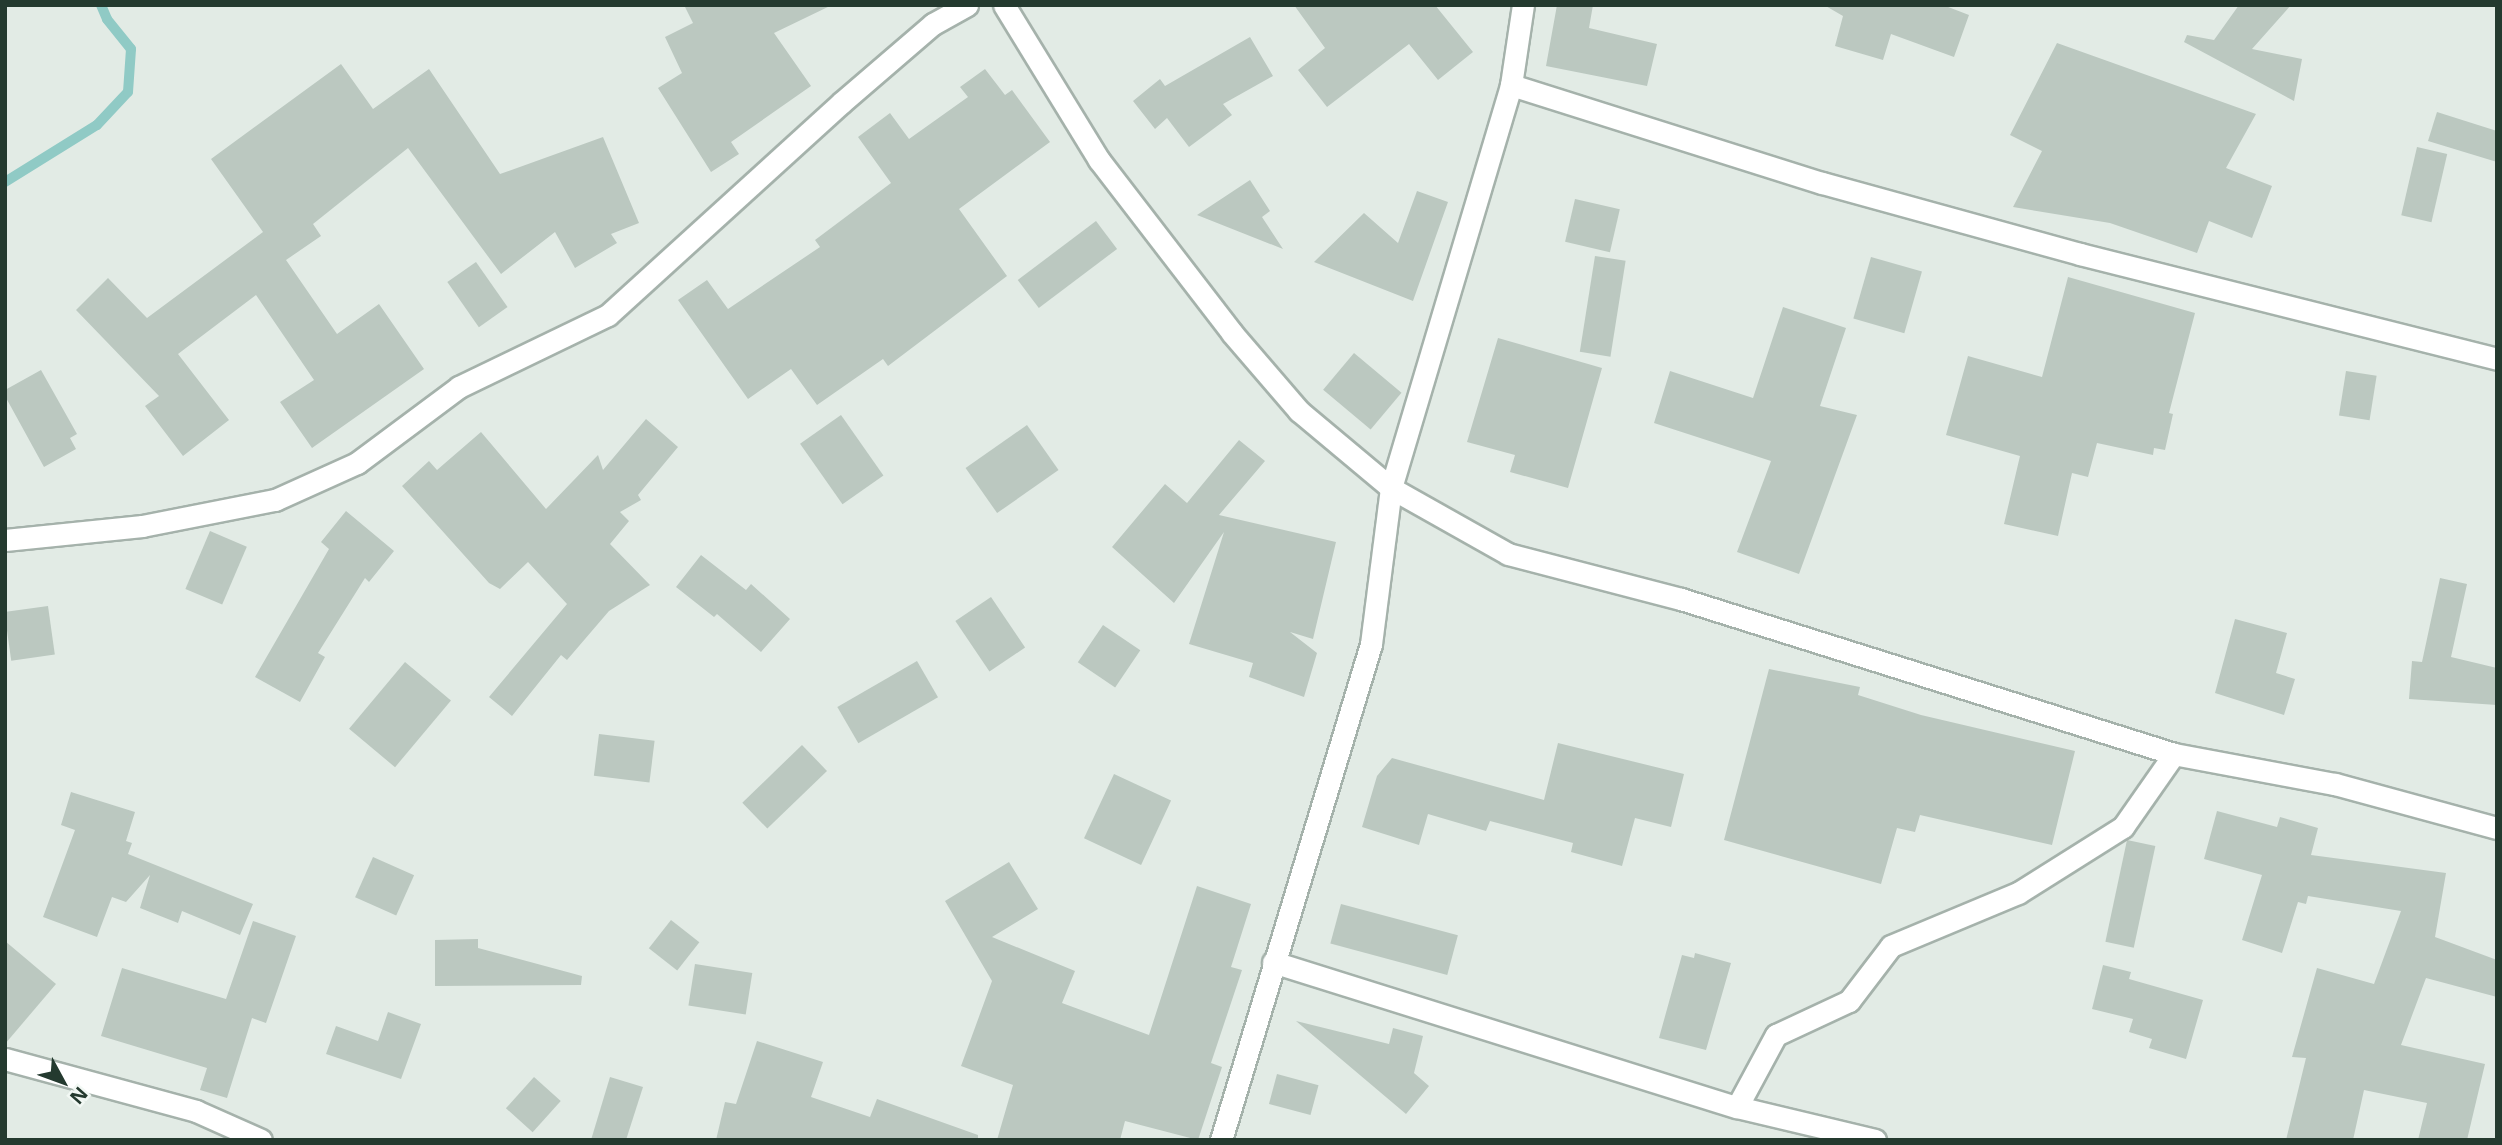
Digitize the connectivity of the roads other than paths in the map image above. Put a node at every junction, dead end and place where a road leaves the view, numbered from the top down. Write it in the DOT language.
graph roads {
  1 [pos="967,5"];
  2 [pos="1004,5"];
  3 [pos="1523,5"];
  4 [pos="1511,85"];
  5 [pos="2497,359"];
  6 [pos="1391,488"];
  7 [pos="5,540"];
  8 [pos="2174,754"];
  9 [pos="2497,828"];
  10 [pos="1273,962"];
  11 [pos="5,1059"];
  12 [pos="1737,1107"];
  13 [pos="261,1140"];
  14 [pos="1221,1140"];
  15 [pos="1875,1140"];
  1 -- 7 [label="street"];
  2 -- 6 [label="street"];
  3 -- 4 [label="street"];
  4 -- 5 [label="street"];
  4 -- 6 [label="street"];
  6 -- 8 [label="street"];
  6 -- 10 [label="street"];
  8 -- 9 [label="street"];
  8 -- 12 [label="street"];
  10 -- 12 [label="street"];
  10 -- 14 [label="street"];
  11 -- 13 [label="street"];
  12 -- 15 [label="street"];
}
